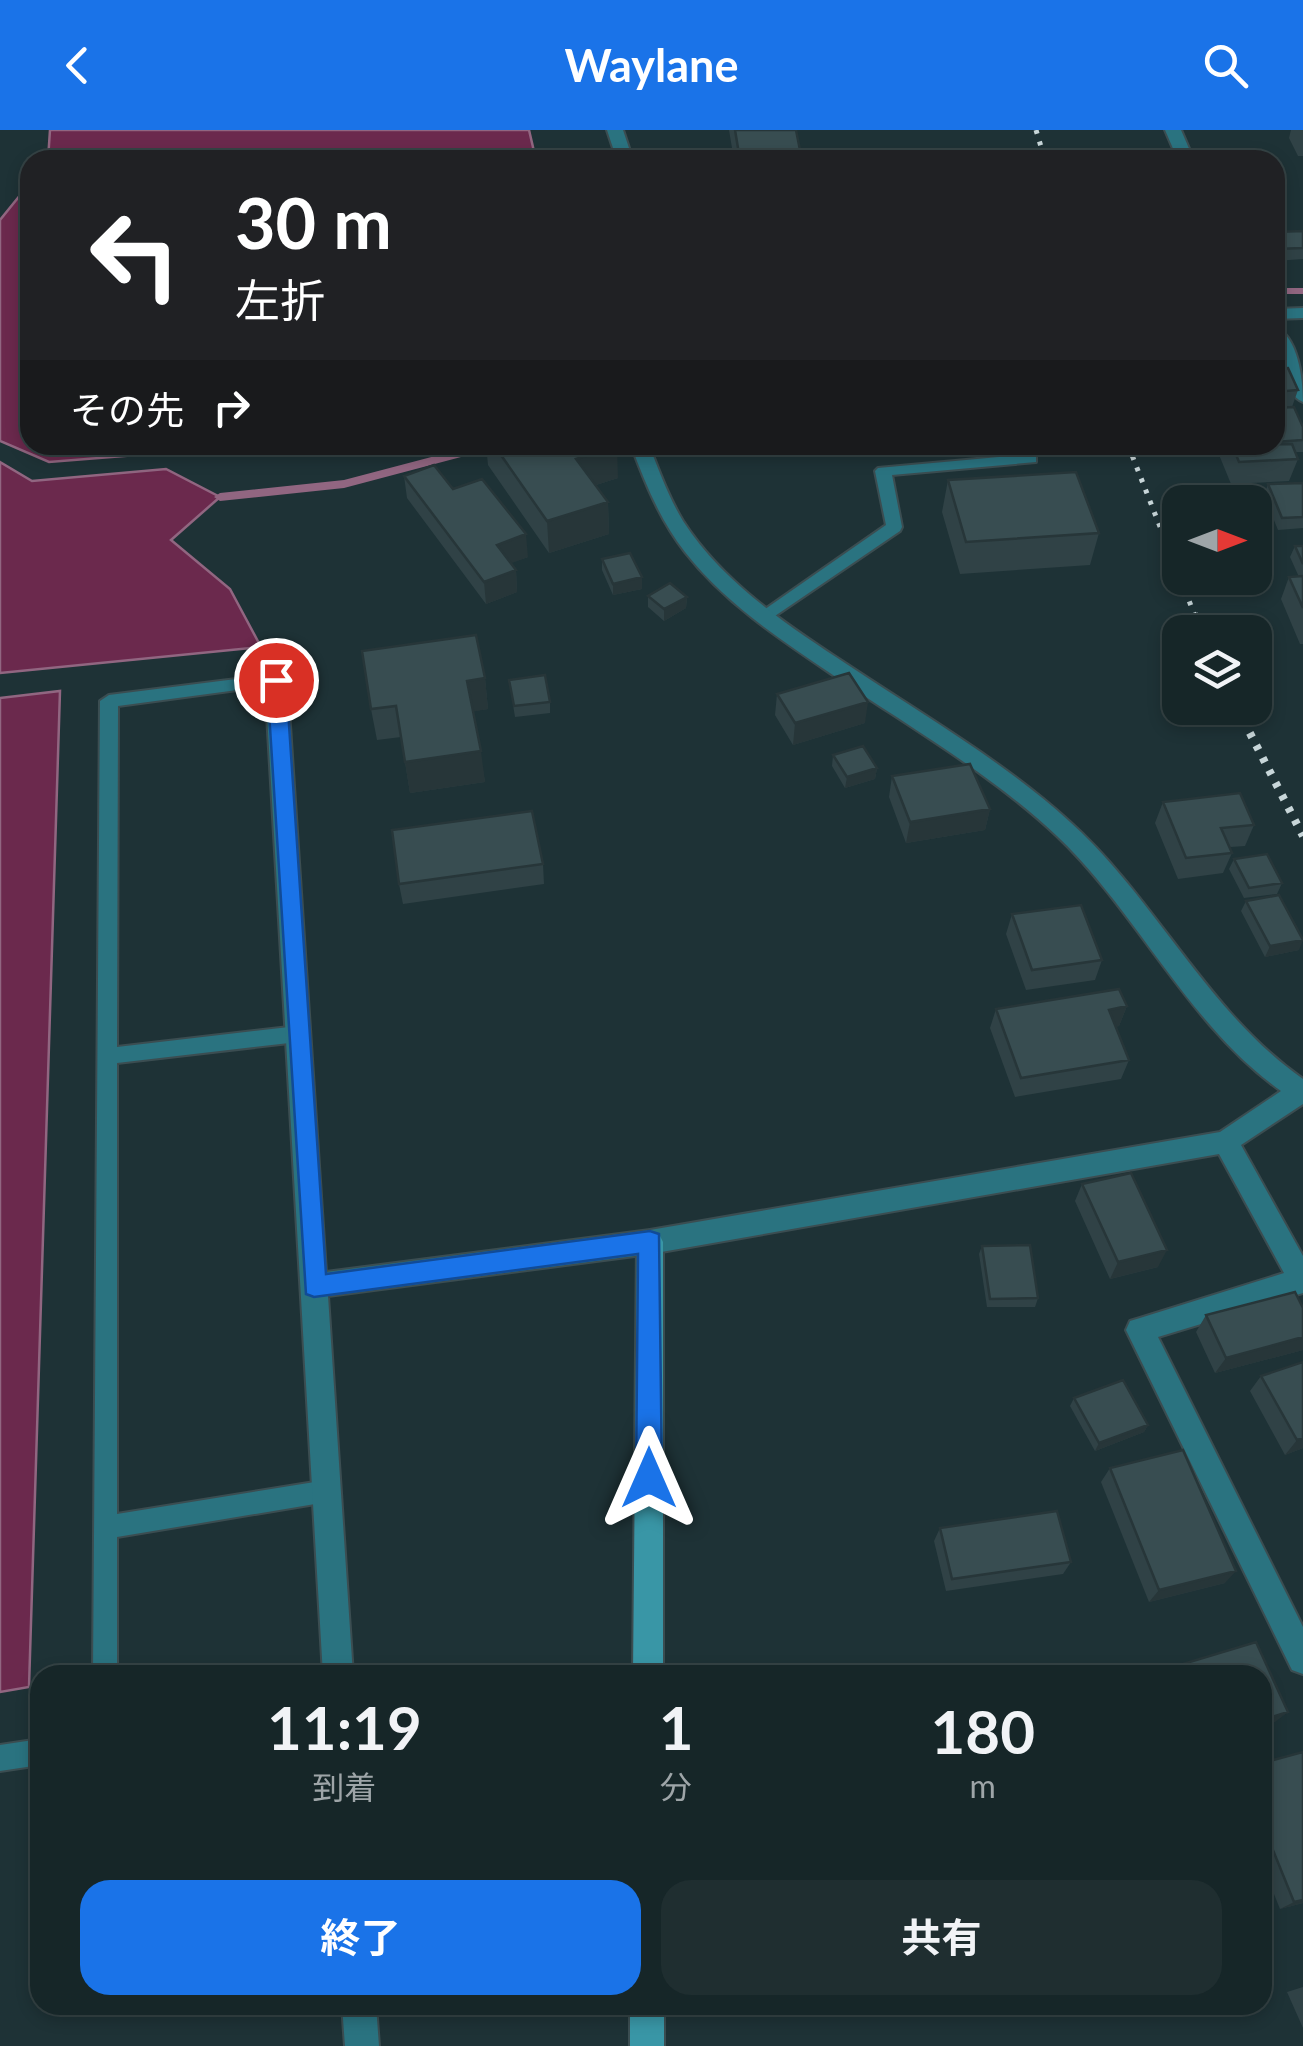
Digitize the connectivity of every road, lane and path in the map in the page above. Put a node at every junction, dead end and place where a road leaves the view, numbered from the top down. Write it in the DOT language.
graph roads {
  1 [pos="1285,355"];
  2 [pos="1303,396"];
  3 [pos="645,455"];
  4 [pos="1031,460"];
  5 [pos="764,616"];
  6 [pos="276,680"];
  7 [pos="298,1034"];
  8 [pos="108,1056"];
  9 [pos="1301,1092"];
  10 [pos="1226,1142"];
  11 [pos="650,1242"];
  12 [pos="1302,1280"];
  13 [pos="314,1286"];
  14 [pos="327,1491"];
  15 [pos="106,1527"];
  16 [pos="1303,1659"];
  17 [pos="106,1665"];
  18 [pos="337,1665"];
  19 [pos="648,1665"];
  20 [pos="30,1754"];
  21 [pos="0,1758"];
  22 [pos="360,2015"];
  23 [pos="647,2015"];
  24 [pos="362,2046"];
  25 [pos="647,2046"];
  1 -- 2 [label="street"];
  3 -- 5 [label="street"];
  4 -- 5 [label="lane"];
  5 -- 9 [label="street"];
  6 -- 7 [label="street"];
  6 -- 8 [label="lane"];
  7 -- 8 [label="lane"];
  7 -- 13 [label="street"];
  8 -- 15 [label="lane"];
  9 -- 10 [label="street"];
  10 -- 11 [label="street"];
  10 -- 12 [label="street"];
  11 -- 13 [label="street"];
  11 -- 19 [label="street"];
  12 -- 16 [label="street"];
  13 -- 14 [label="street"];
  14 -- 15 [label="lane"];
  14 -- 18 [label="street"];
  15 -- 17 [label="lane"];
  20 -- 21 [label="lane"];
  22 -- 24 [label="street"];
  23 -- 25 [label="street"];
}
